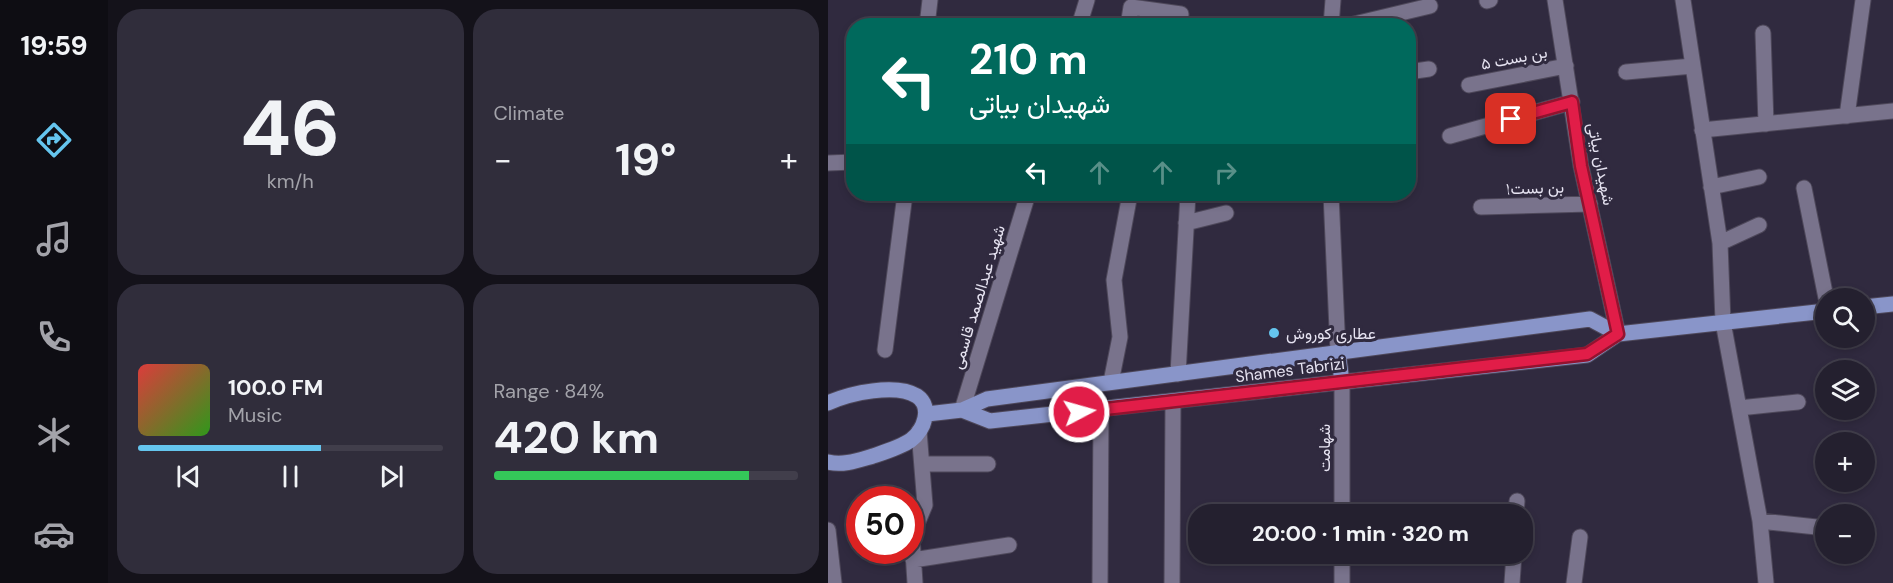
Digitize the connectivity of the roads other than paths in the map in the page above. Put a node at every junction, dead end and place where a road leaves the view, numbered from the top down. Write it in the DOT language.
graph roads {
  1 [pos="930,0"];
  2 [pos="1087,0"];
  3 [pos="1332,0"];
  4 [pos="1555,0"];
  5 [pos="1683,0"];
  6 [pos="1863,0"];
  7 [pos="1430,6"];
  8 [pos="928,18"];
  9 [pos="1081,18"];
  10 [pos="1129,18"];
  11 [pos="1181,18"];
  12 [pos="1331,18"];
  13 [pos="1380,18"];
  14 [pos="1763,33"];
  15 [pos="1566,66"];
  16 [pos="1693,66"];
  17 [pos="1429,69"];
  18 [pos="1416,71"];
  19 [pos="1626,72"];
  20 [pos="1469,85"];
  21 [pos="1572,102"];
  22 [pos="1893,111"];
  23 [pos="1847,116"];
  24 [pos="1766,124"];
  25 [pos="1702,130"];
  26 [pos="1450,136"];
  27 [pos="846,162"];
  28 [pos="828,163"];
  29 [pos="1759,177"];
  30 [pos="1711,188"];
  31 [pos="1804,188"];
  32 [pos="904,201"];
  33 [pos="1026,201"];
  34 [pos="1129,201"];
  35 [pos="1188,201"];
  36 [pos="1331,201"];
  37 [pos="1590,204"];
  38 [pos="1481,207"];
  39 [pos="1226,213"];
  40 [pos="1186,223"];
  41 [pos="1759,225"];
  42 [pos="1720,243"];
  43 [pos="1824,288"];
  44 [pos="1893,304"];
  45 [pos="1875,306"];
  46 [pos="1815,312"];
  47 [pos="1724,322"];
  48 [pos="1618,334"];
  49 [pos="885,350"];
  50 [pos="1338,352"];
  51 [pos="1178,374"];
  52 [pos="1111,382"];
  53 [pos="1342,382"];
  54 [pos="1173,402"];
  55 [pos="1798,402"];
  56 [pos="828,403"];
  57 [pos="1739,408"];
  58 [pos="962,410"];
  59 [pos="1101,410"];
  60 [pos="927,414"];
  61 [pos="919,431"];
  62 [pos="828,462"];
  63 [pos="922,464"];
  64 [pos="988,464"];
  65 [pos="924,486"];
  66 [pos="924,491"];
  67 [pos="1342,504"];
  68 [pos="924,507"];
  69 [pos="1760,520"];
  70 [pos="1815,527"];
  71 [pos="828,530"];
  72 [pos="1580,537"];
  73 [pos="1009,545"];
  74 [pos="924,558"];
  75 [pos="914,564"];
  76 [pos="1342,564"];
  77 [pos="1513,564"];
  78 [pos="834,583"];
  79 [pos="915,583"];
  80 [pos="1100,583"];
  81 [pos="1172,583"];
  82 [pos="1342,583"];
  83 [pos="1512,583"];
  84 [pos="1574,583"];
  85 [pos="1766,583"];
  1 -- 8 [label="street"];
  2 -- 9 [label="street"];
  3 -- 12 [label="street"];
  4 -- 15 [label="street, شهیدان بیاتی"];
  5 -- 16 [label="street"];
  6 -- 23 [label="street"];
  7 -- 13 [label="street"];
  10 -- 11 [label="street"];
  14 -- 24 [label="street"];
  15 -- 20 [label="street, بن بست ۵"];
  15 -- 21 [label="street, شهیدان بیاتی"];
  16 -- 19 [label="street"];
  16 -- 25 [label="street"];
  17 -- 18 [label="street"];
  21 -- 26 [label="street"];
  21 -- 37 [label="street, شهیدان بیاتی"];
  22 -- 23 [label="street"];
  23 -- 24 [label="street"];
  24 -- 25 [label="street"];
  25 -- 30 [label="street"];
  27 -- 28 [label="street"];
  29 -- 30 [label="street"];
  30 -- 42 [label="street"];
  31 -- 43 [label="street"];
  32 -- 49 [label="street"];
  33 -- 58 [label="street, شهید عبدالصمد قاسمی"];
  34 -- 52 [label="street"];
  35 -- 40 [label="street"];
  36 -- 50 [label="street"];
  37 -- 38 [label="street, بن بست۱"];
  37 -- 48 [label="street, شهیدان بیاتی"];
  39 -- 40 [label="street"];
  40 -- 51 [label="street"];
  41 -- 42 [label="street"];
  42 -- 47 [label="street"];
  44 -- 45 [label="main road"];
  46 -- 47 [label="main road, Shames Tabrizi"];
  47 -- 48 [label="main road, Shames Tabrizi"];
  47 -- 57 [label="street"];
  48 -- 50 [label="main road, Shames Tabrizi"];
  48 -- 53 [label="main road, Shames Tabrizi"];
  50 -- 51 [label="main road, Shames Tabrizi"];
  50 -- 53 [label="main road"];
  51 -- 52 [label="main road, Shames Tabrizi"];
  52 -- 58 [label="main road, Shames Tabrizi"];
  53 -- 54 [label="main road, Shames Tabrizi"];
  53 -- 67 [label="street, شهامت"];
  54 -- 59 [label="main road, Shames Tabrizi"];
  54 -- 81 [label="street"];
  55 -- 57 [label="street"];
  56 -- 60 [label="main road"];
  57 -- 69 [label="street"];
  58 -- 59 [label="main road, Shames Tabrizi"];
  58 -- 60 [label="main road, Shames Tabrizi"];
  59 -- 80 [label="street"];
  60 -- 61 [label="main road"];
  61 -- 62 [label="main road"];
  61 -- 63 [label="street"];
  63 -- 64 [label="street"];
  63 -- 65 [label="street"];
  66 -- 68 [label="street"];
  69 -- 70 [label="street"];
  69 -- 85 [label="street"];
  71 -- 78 [label="street"];
  72 -- 84 [label="street"];
  73 -- 74 [label="street"];
  75 -- 79 [label="street"];
  76 -- 82 [label="street"];
  77 -- 83 [label="street"];
}
